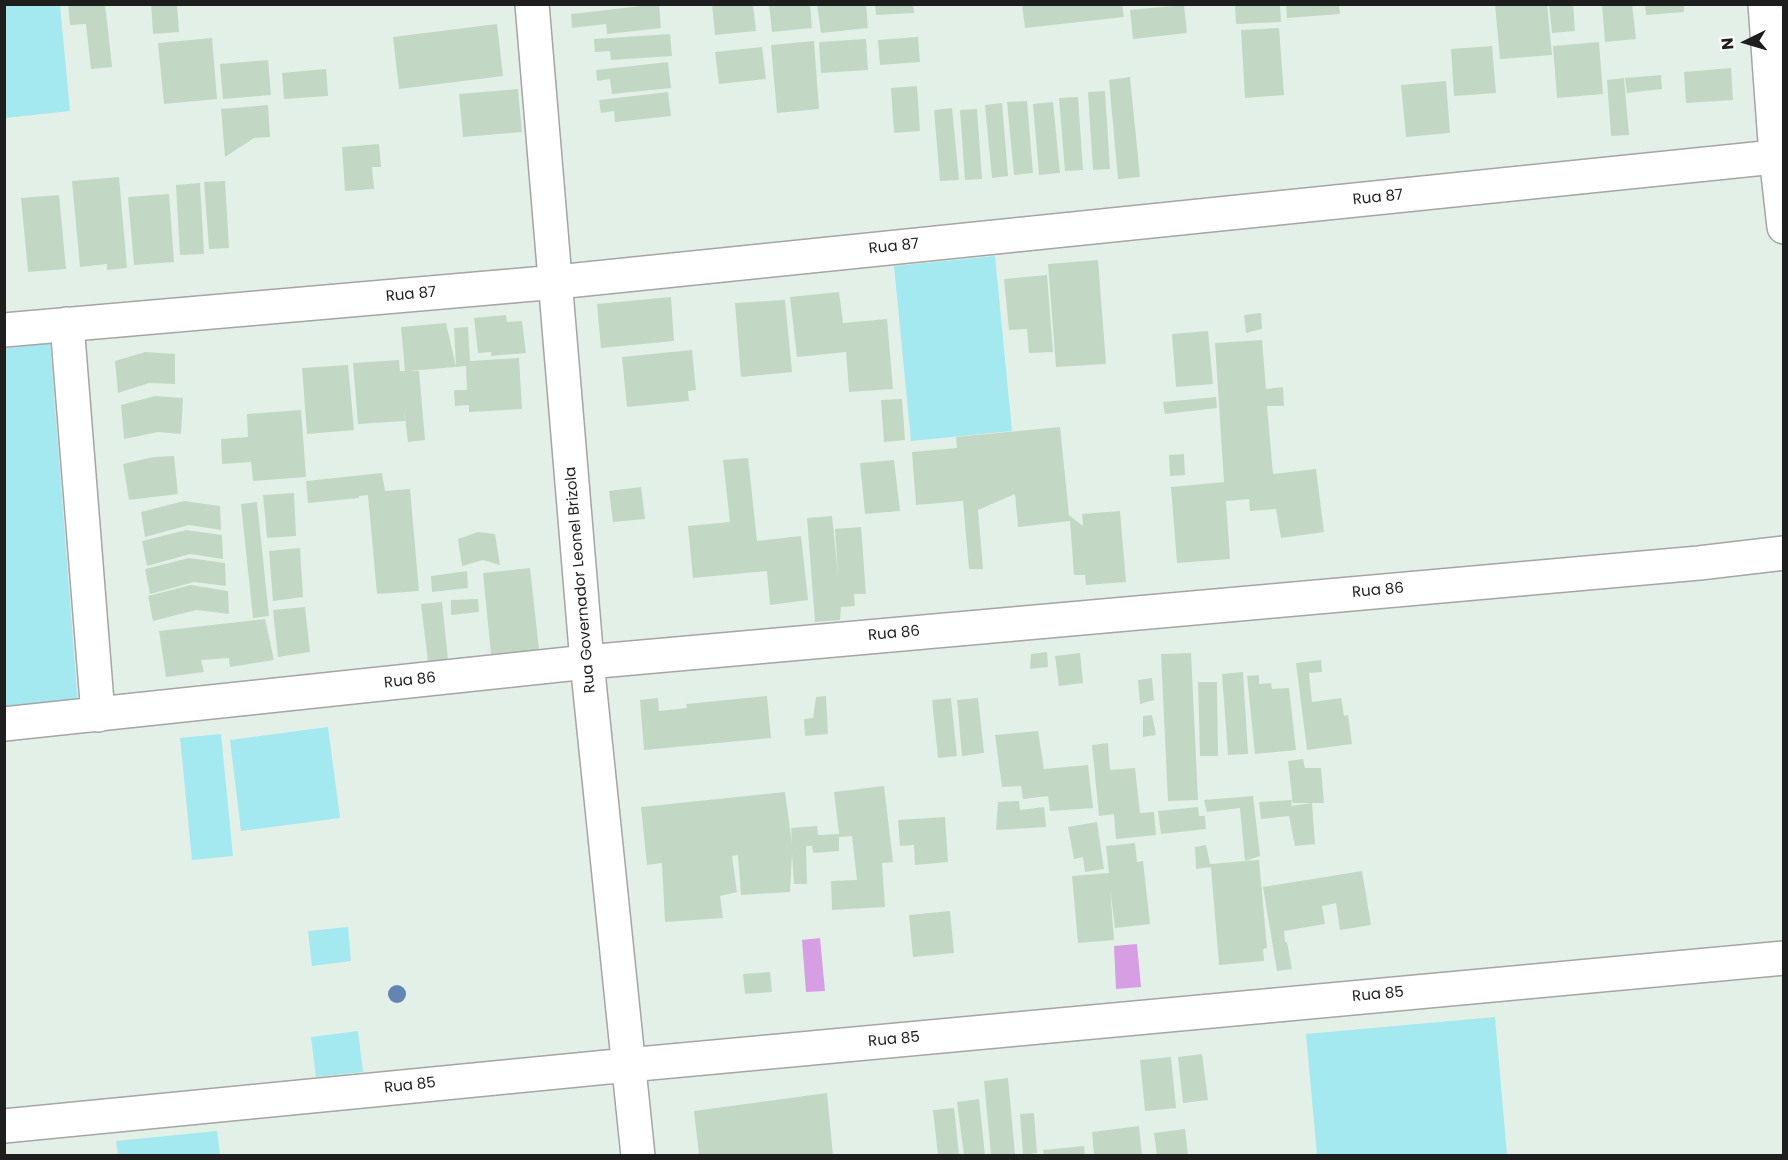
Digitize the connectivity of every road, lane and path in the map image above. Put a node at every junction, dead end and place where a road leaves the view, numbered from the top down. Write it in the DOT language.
graph roads {
  1 [pos="532,4"];
  2 [pos="1766,4"];
  3 [pos="1780,156"];
  4 [pos="1784,227"];
  5 [pos="557,282"];
  6 [pos="67,324"];
  7 [pos="4,330"];
  8 [pos="1784,553"];
  9 [pos="587,662"];
  10 [pos="98,715"];
  11 [pos="4,724"];
  12 [pos="1784,958"];
  13 [pos="628,1065"];
  14 [pos="4,1126"];
  15 [pos="638,1155"];
  1 -- 5 [label="street, Rua Governador Leonel Brizola"];
  2 -- 3 [label="street"];
  3 -- 4 [label="street"];
  3 -- 5 [label="street, Rua 87"];
  5 -- 6 [label="street, Rua 87"];
  5 -- 9 [label="street, Rua Governador Leonel Brizola"];
  6 -- 7 [label="street, Rua 87"];
  6 -- 10 [label="street"];
  8 -- 9 [label="street, Rua 86"];
  9 -- 10 [label="street, Rua 86"];
  9 -- 13 [label="street, Rua Governador Leonel Brizola"];
  10 -- 11 [label="street, Rua 86"];
  12 -- 13 [label="street, Rua 85"];
  13 -- 14 [label="street, Rua 85"];
  13 -- 15 [label="street, Rua Governador Leonel Brizola"];
}
